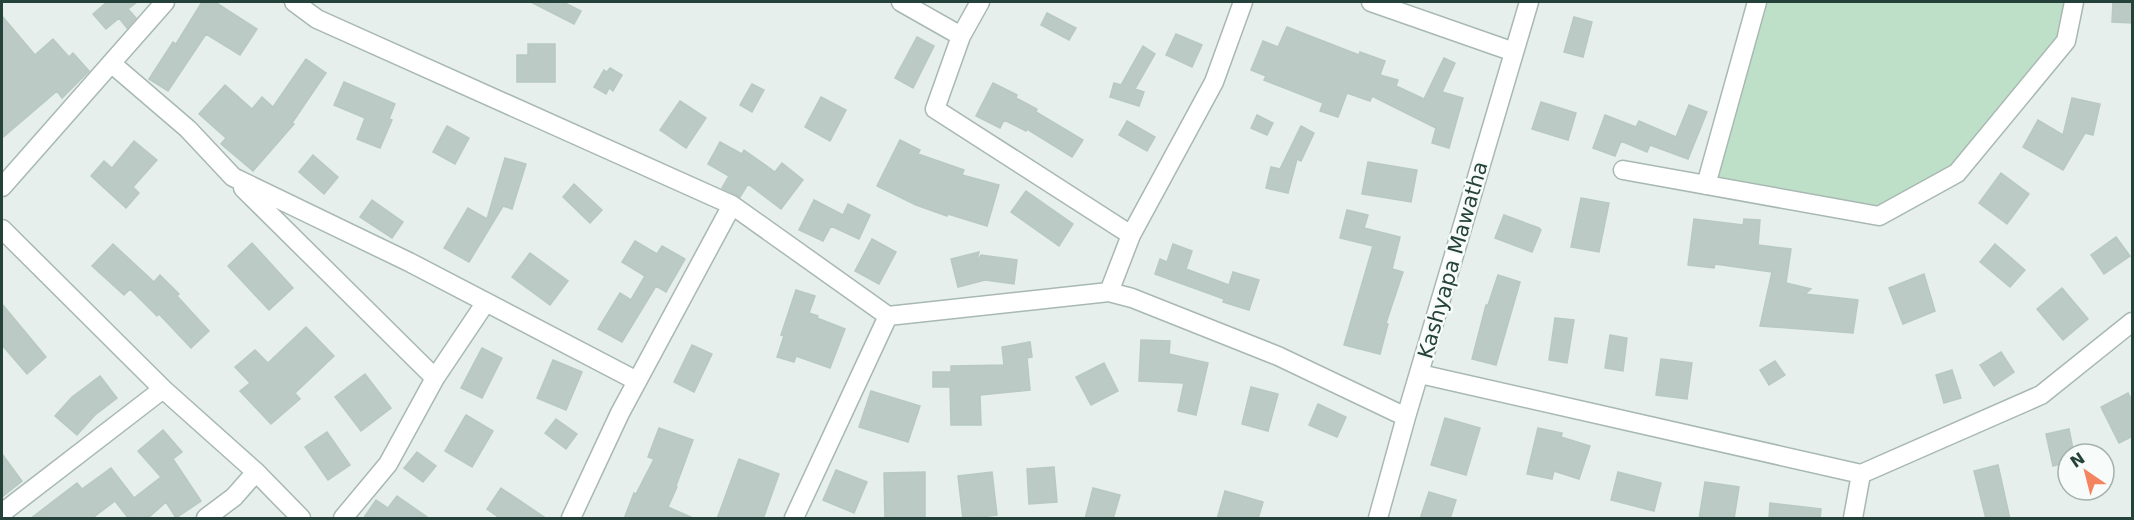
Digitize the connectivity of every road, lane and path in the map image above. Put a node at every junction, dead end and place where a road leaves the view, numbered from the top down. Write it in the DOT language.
graph roads {
  1 [pos="165,2"];
  2 [pos="294,2"];
  3 [pos="901,2"];
  4 [pos="980,2"];
  5 [pos="1244,2"];
  6 [pos="1371,2"];
  7 [pos="1529,2"];
  8 [pos="1757,2"];
  9 [pos="2074,2"];
  10 [pos="962,36"];
  11 [pos="1514,52"];
  12 [pos="111,63"];
  13 [pos="1623,170"];
  14 [pos="233,177"];
  15 [pos="1706,185"];
  16 [pos="2,187"];
  17 [pos="732,205"];
  18 [pos="2,229"];
  19 [pos="1131,235"];
  20 [pos="1109,292"];
  21 [pos="486,302"];
  22 [pos="888,316"];
  23 [pos="2133,322"];
  24 [pos="1420,374"];
  25 [pos="435,378"];
  26 [pos="637,381"];
  27 [pos="163,389"];
  28 [pos="1406,417"];
  29 [pos="256,472"];
  30 [pos="1861,474"];
  31 [pos="2,513"];
  32 [pos="206,519"];
  33 [pos="301,519"];
  34 [pos="343,519"];
  35 [pos="571,519"];
  36 [pos="794,519"];
  37 [pos="1378,519"];
  38 [pos="1853,519"];
  1 -- 12 [label="street"];
  2 -- 17 [label="street"];
  3 -- 10 [label="street"];
  4 -- 10 [label="street"];
  5 -- 19 [label="street"];
  6 -- 11 [label="street"];
  7 -- 11 [label="street, Kashyapa Mawatha"];
  8 -- 15 [label="street"];
  9 -- 15 [label="street"];
  10 -- 19 [label="street"];
  11 -- 24 [label="street, Kashyapa Mawatha"];
  12 -- 14 [label="street"];
  12 -- 16 [label="street"];
  13 -- 15 [label="street"];
  14 -- 21 [label="street"];
  14 -- 25 [label="street"];
  17 -- 22 [label="street"];
  17 -- 26 [label="street"];
  18 -- 27 [label="street"];
  19 -- 20 [label="street"];
  20 -- 22 [label="street"];
  20 -- 28 [label="street"];
  21 -- 25 [label="street"];
  21 -- 26 [label="street"];
  22 -- 36 [label="street"];
  23 -- 30 [label="street"];
  24 -- 28 [label="street, Kashyapa Mawatha"];
  24 -- 30 [label="street"];
  25 -- 34 [label="street"];
  26 -- 35 [label="street"];
  27 -- 29 [label="street"];
  27 -- 31 [label="street"];
  28 -- 37 [label="street, Kashyapa Mawatha"];
  29 -- 32 [label="street"];
  29 -- 33 [label="street"];
  30 -- 38 [label="street"];
}
